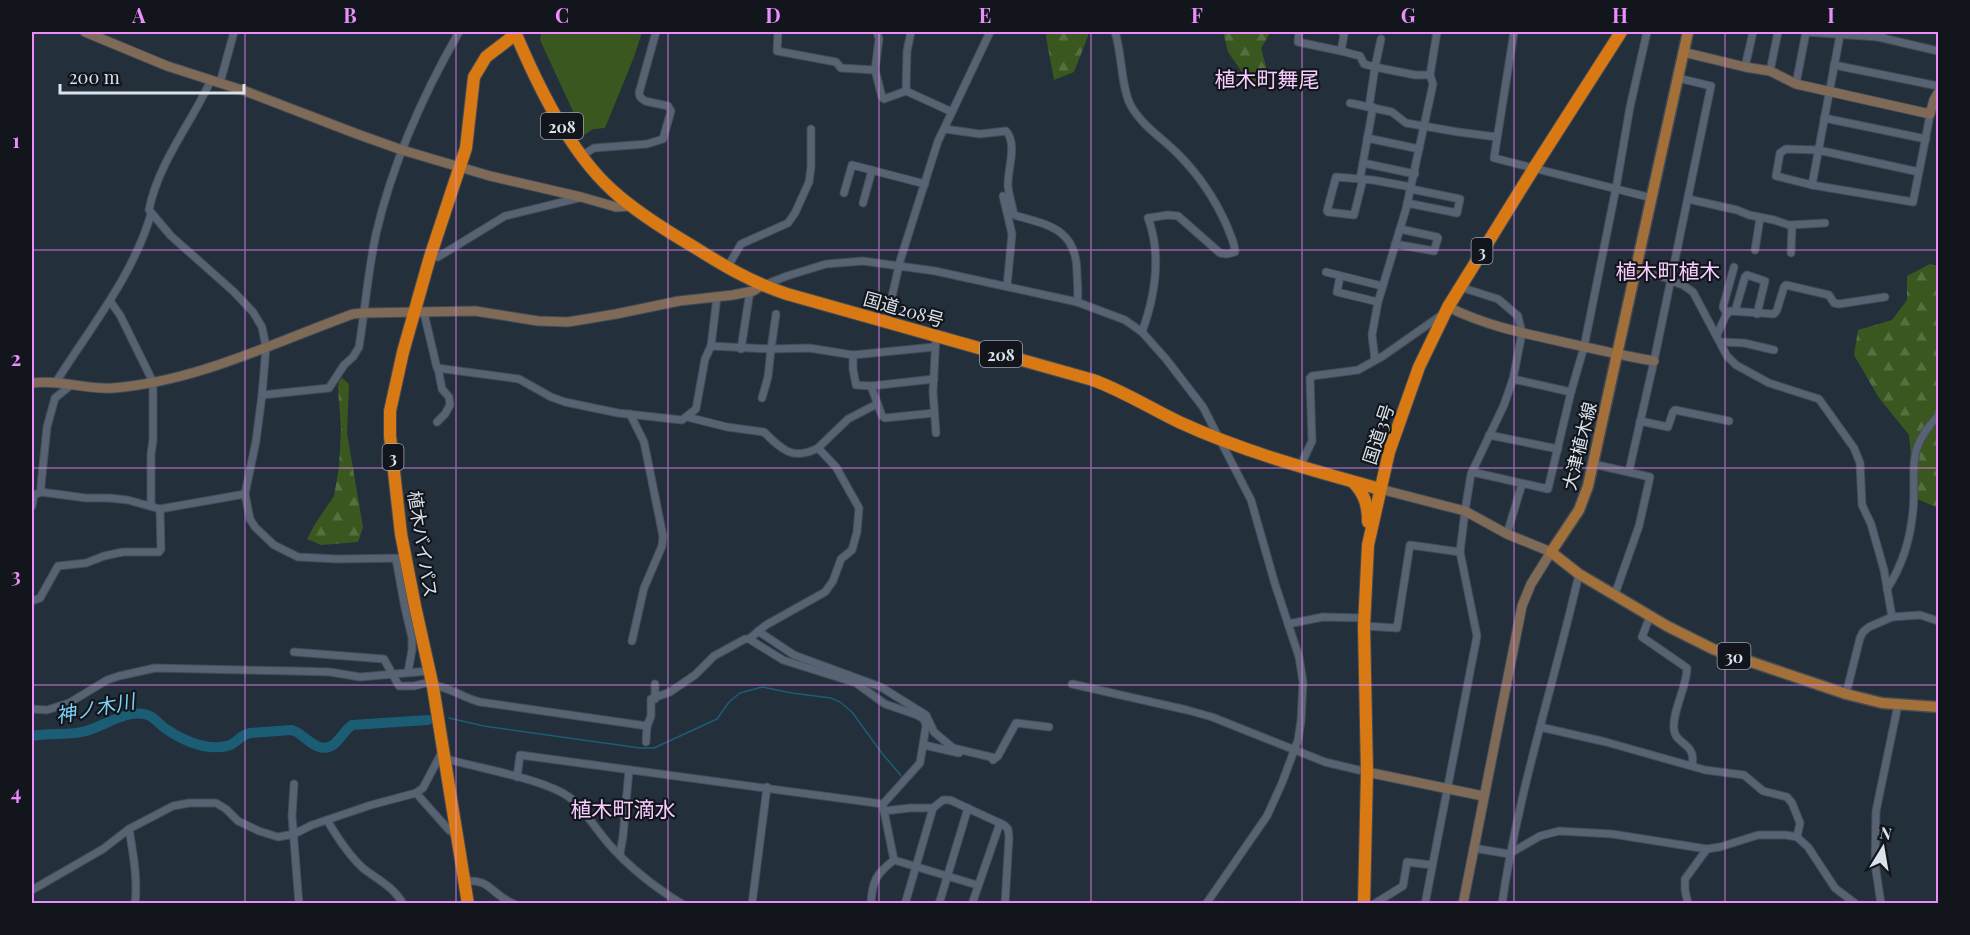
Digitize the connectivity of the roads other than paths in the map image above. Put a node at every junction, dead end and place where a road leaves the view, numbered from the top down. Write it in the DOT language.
graph roads {
  1 [pos="86,32"];
  2 [pos="234,32"];
  3 [pos="459,32"];
  4 [pos="656,32"];
  5 [pos="778,32"];
  6 [pos="877,32"];
  7 [pos="911,32"];
  8 [pos="990,32"];
  9 [pos="1115,32"];
  10 [pos="1299,32"];
  11 [pos="1339,32"];
  12 [pos="1437,32"];
  13 [pos="1514,32"];
  14 [pos="1621,32"];
  15 [pos="1647,32"];
  16 [pos="1688,32"];
  17 [pos="1753,32"];
  18 [pos="1778,32"];
  19 [pos="1805,32"];
  20 [pos="515,33"];
  21 [pos="1881,34"];
  22 [pos="1840,35"];
  23 [pos="1381,39"];
  24 [pos="1341,51"];
  25 [pos="1938,51"];
  26 [pos="1683,52"];
  27 [pos="1834,64"];
  28 [pos="1375,67"];
  29 [pos="1745,67"];
  30 [pos="875,70"];
  31 [pos="1770,71"];
  32 [pos="1430,75"];
  33 [pos="1678,78"];
  34 [pos="215,82"];
  35 [pos="1796,84"];
  36 [pos="1938,86"];
  37 [pos="906,91"];
  38 [pos="1828,92"];
  39 [pos="1938,93"];
  40 [pos="1350,103"];
  41 [pos="1371,107"];
  42 [pos="952,112"];
  43 [pos="1930,114"];
  44 [pos="1824,118"];
  45 [pos="1423,126"];
  46 [pos="811,129"];
  47 [pos="945,129"];
  48 [pos="1497,137"];
  49 [pos="1367,138"];
  50 [pos="1926,139"];
  51 [pos="1419,149"];
  52 [pos="402,150"];
  53 [pos="1818,150"];
  54 [pos="581,156"];
  55 [pos="1363,163"];
  56 [pos="461,167"];
  57 [pos="1534,168"];
  58 [pos="872,170"];
  59 [pos="1919,172"];
  60 [pos="1414,174"];
  61 [pos="1361,179"];
  62 [pos="925,184"];
  63 [pos="1812,185"];
  64 [pos="1411,188"];
  65 [pos="1616,188"];
  66 [pos="844,193"];
  67 [pos="1003,196"];
  68 [pos="581,197"];
  69 [pos="1652,198"];
  70 [pos="1688,200"];
  71 [pos="863,203"];
  72 [pos="1407,203"];
  73 [pos="631,206"];
  74 [pos="152,214"];
  75 [pos="1014,215"];
  76 [pos="1760,218"];
  77 [pos="1825,223"];
  78 [pos="1792,226"];
  79 [pos="1400,229"];
  80 [pos="1012,234"];
  81 [pos="1395,244"];
  82 [pos="1755,250"];
  83 [pos="1791,254"];
  84 [pos="430,257"];
  85 [pos="899,266"];
  86 [pos="1734,267"];
  87 [pos="727,268"];
  88 [pos="1326,272"];
  89 [pos="1636,272"];
  90 [pos="1340,276"];
  91 [pos="1671,280"];
  92 [pos="1007,286"];
  93 [pos="1382,286"];
  94 [pos="1460,286"];
  95 [pos="756,289"];
  96 [pos="717,297"];
  97 [pos="1886,297"];
  98 [pos="110,301"];
  99 [pos="1077,302"];
  100 [pos="1378,302"];
  101 [pos="1447,310"];
  102 [pos="1736,311"];
  103 [pos="363,313"];
  104 [pos="419,313"];
  105 [pos="776,314"];
  106 [pos="1727,314"];
  107 [pos="1757,314"];
  108 [pos="886,323"];
  109 [pos="1142,332"];
  110 [pos="1522,333"];
  111 [pos="1719,339"];
  112 [pos="935,342"];
  113 [pos="711,346"];
  114 [pos="266,347"];
  115 [pos="1584,347"];
  116 [pos="741,349"];
  117 [pos="771,349"];
  118 [pos="1774,350"];
  119 [pos="853,355"];
  120 [pos="1617,355"];
  121 [pos="1375,360"];
  122 [pos="1654,361"];
  123 [pos="438,368"];
  124 [pos="934,379"];
  125 [pos="1513,379"];
  126 [pos="56,382"];
  127 [pos="153,382"];
  128 [pos="32,383"];
  129 [pos="70,386"];
  130 [pos="871,386"];
  131 [pos="1571,392"];
  132 [pos="262,395"];
  133 [pos="762,398"];
  134 [pos="877,404"];
  135 [pos="934,412"];
  136 [pos="630,414"];
  137 [pos="1938,416"];
  138 [pos="687,417"];
  139 [pos="1641,421"];
  140 [pos="1729,421"];
  141 [pos="436,422"];
  142 [pos="936,433"];
  143 [pos="1489,435"];
  144 [pos="1221,439"];
  145 [pos="818,448"];
  146 [pos="1558,449"];
  147 [pos="1593,464"];
  148 [pos="1300,467"];
  149 [pos="1629,471"];
  150 [pos="1472,472"];
  151 [pos="1353,482"];
  152 [pos="1522,484"];
  153 [pos="1380,489"];
  154 [pos="42,492"];
  155 [pos="244,494"];
  156 [pos="32,506"];
  157 [pos="151,506"];
  158 [pos="160,508"];
  159 [pos="1465,511"];
  160 [pos="1508,534"];
  161 [pos="1368,544"];
  162 [pos="1460,552"];
  163 [pos="1551,552"];
  164 [pos="401,558"];
  165 [pos="1579,574"];
  166 [pos="1887,590"];
  167 [pos="1615,594"];
  168 [pos="32,601"];
  169 [pos="1650,616"];
  170 [pos="1892,617"];
  171 [pos="1938,621"];
  172 [pos="1288,624"];
  173 [pos="1367,624"];
  174 [pos="758,631"];
  175 [pos="749,639"];
  176 [pos="632,641"];
  177 [pos="294,652"];
  178 [pos="429,671"];
  179 [pos="408,672"];
  180 [pos="392,674"];
  181 [pos="655,684"];
  182 [pos="1071,684"];
  183 [pos="433,687"];
  184 [pos="1846,694"];
  185 [pos="655,699"];
  186 [pos="1896,704"];
  187 [pos="1938,707"];
  188 [pos="32,709"];
  189 [pos="647,726"];
  190 [pos="1049,727"];
  191 [pos="1540,727"];
  192 [pos="646,742"];
  193 [pos="924,745"];
  194 [pos="1295,751"];
  195 [pos="443,756"];
  196 [pos="995,758"];
  197 [pos="1692,765"];
  198 [pos="629,770"];
  199 [pos="1367,772"];
  200 [pos="517,777"];
  201 [pos="294,784"];
  202 [pos="767,787"];
  203 [pos="1447,790"];
  204 [pos="416,793"];
  205 [pos="1483,796"];
  206 [pos="883,807"];
  207 [pos="933,808"];
  208 [pos="968,808"];
  209 [pos="327,820"];
  210 [pos="1000,823"];
  211 [pos="129,829"];
  212 [pos="294,834"];
  213 [pos="456,835"];
  214 [pos="1797,837"];
  215 [pos="1473,848"];
  216 [pos="1707,849"];
  217 [pos="620,854"];
  218 [pos="1509,854"];
  219 [pos="894,860"];
  220 [pos="1432,865"];
  221 [pos="914,867"];
  222 [pos="946,877"];
  223 [pos="463,881"];
  224 [pos="977,885"];
  225 [pos="32,890"];
  226 [pos="135,903"];
  227 [pos="299,903"];
  228 [pos="403,903"];
  229 [pos="468,903"];
  230 [pos="514,903"];
  231 [pos="682,903"];
  232 [pos="752,903"];
  233 [pos="871,903"];
  234 [pos="905,903"];
  235 [pos="939,903"];
  236 [pos="972,903"];
  237 [pos="1005,903"];
  238 [pos="1206,903"];
  239 [pos="1365,903"];
  240 [pos="1374,903"];
  241 [pos="1425,903"];
  242 [pos="1463,903"];
  243 [pos="1502,903"];
  244 [pos="1688,903"];
  245 [pos="1856,903"];
  246 [pos="1881,903"];
  1 -- 34 [label="street"];
  2 -- 34 [label="street"];
  3 -- 52 [label="street"];
  4 -- 54 [label="street"];
  5 -- 30 [label="street"];
  6 -- 30 [label="street"];
  7 -- 37 [label="street"];
  8 -- 42 [label="street"];
  9 -- 109 [label="street"];
  10 -- 24 [label="street"];
  11 -- 24 [label="street"];
  12 -- 32 [label="street"];
  13 -- 48 [label="street"];
  14 -- 57 [label="highway, 国道3号 / 3"];
  15 -- 65 [label="street"];
  16 -- 26 [label="main road, 大津植木線"];
  17 -- 29 [label="street"];
  18 -- 31 [label="street"];
  19 -- 22 [label="street"];
  19 -- 35 [label="street"];
  20 -- 54 [label="highway, 国道208号 / 208"];
  20 -- 56 [label="highway, 植木バイパス / 3"];
  21 -- 22 [label="street"];
  21 -- 25 [label="street"];
  22 -- 27 [label="street"];
  23 -- 28 [label="street"];
  24 -- 28 [label="street"];
  26 -- 29 [label="street"];
  26 -- 33 [label="main road, 大津植木線"];
  27 -- 36 [label="street"];
  27 -- 38 [label="street"];
  28 -- 32 [label="street"];
  28 -- 41 [label="street"];
  29 -- 31 [label="street"];
  30 -- 37 [label="street"];
  31 -- 35 [label="street"];
  32 -- 45 [label="street"];
  33 -- 69 [label="main road, 大津植木線"];
  33 -- 70 [label="street"];
  34 -- 52 [label="street"];
  34 -- 74 [label="street"];
  35 -- 38 [label="street"];
  37 -- 42 [label="street"];
  38 -- 43 [label="street"];
  38 -- 44 [label="street"];
  39 -- 43 [label="street"];
  40 -- 41 [label="street"];
  41 -- 45 [label="street"];
  41 -- 49 [label="street"];
  42 -- 47 [label="street"];
  43 -- 50 [label="street"];
  44 -- 50 [label="street"];
  44 -- 53 [label="street"];
  45 -- 48 [label="street"];
  45 -- 51 [label="street"];
  46 -- 87 [label="street"];
  47 -- 62 [label="street"];
  47 -- 75 [label="street"];
  48 -- 57 [label="street"];
  49 -- 51 [label="street"];
  49 -- 55 [label="street"];
  50 -- 59 [label="street"];
  51 -- 60 [label="street"];
  52 -- 56 [label="street"];
  52 -- 103 [label="street"];
  53 -- 59 [label="street"];
  53 -- 63 [label="street"];
  53 -- 63 [label="street"];
  54 -- 73 [label="highway, 国道208号 / 208"];
  55 -- 60 [label="street"];
  55 -- 61 [label="street"];
  56 -- 68 [label="street"];
  56 -- 84 [label="highway, 植木バイパス / 3"];
  57 -- 65 [label="street"];
  57 -- 94 [label="highway, 国道3号 / 3"];
  58 -- 62 [label="street"];
  58 -- 66 [label="street"];
  58 -- 71 [label="street"];
  59 -- 63 [label="street"];
  60 -- 64 [label="street"];
  61 -- 61 [label="street"];
  61 -- 64 [label="street"];
  62 -- 85 [label="street"];
  64 -- 72 [label="street"];
  64 -- 72 [label="street"];
  65 -- 69 [label="street"];
  65 -- 115 [label="street"];
  67 -- 80 [label="street"];
  68 -- 73 [label="street"];
  68 -- 84 [label="street"];
  69 -- 89 [label="main road, 大津植木線"];
  70 -- 76 [label="street"];
  70 -- 91 [label="street"];
  72 -- 79 [label="street"];
  73 -- 87 [label="highway, 国道208号 / 208"];
  74 -- 98 [label="street"];
  74 -- 114 [label="street"];
  75 -- 80 [label="street"];
  75 -- 99 [label="street"];
  76 -- 78 [label="street"];
  76 -- 82 [label="street"];
  77 -- 78 [label="street"];
  78 -- 83 [label="street"];
  79 -- 81 [label="street"];
  79 -- 81 [label="street"];
  80 -- 92 [label="street"];
  81 -- 93 [label="street"];
  84 -- 104 [label="highway, 植木バイパス / 3"];
  85 -- 92 [label="street"];
  85 -- 95 [label="street"];
  85 -- 108 [label="street"];
  86 -- 106 [label="street"];
  87 -- 95 [label="highway, 国道208号 / 208"];
  88 -- 90 [label="street"];
  89 -- 91 [label="street"];
  89 -- 120 [label="main road, 大津植木線"];
  90 -- 93 [label="street"];
  90 -- 100 [label="street"];
  91 -- 111 [label="street"];
  91 -- 122 [label="street"];
  92 -- 99 [label="street"];
  93 -- 100 [label="street"];
  94 -- 101 [label="highway, 国道3号 / 3"];
  94 -- 110 [label="street"];
  95 -- 96 [label="street"];
  95 -- 108 [label="highway, 国道208号 / 208"];
  95 -- 116 [label="street"];
  96 -- 104 [label="street"];
  96 -- 113 [label="street"];
  97 -- 107 [label="street"];
  98 -- 126 [label="street"];
  98 -- 127 [label="street"];
  99 -- 109 [label="street"];
  100 -- 121 [label="street"];
  101 -- 110 [label="street"];
  101 -- 121 [label="street"];
  101 -- 153 [label="highway, 国道3号 / 3"];
  102 -- 106 [label="street"];
  102 -- 107 [label="street"];
  102 -- 107 [label="street"];
  103 -- 104 [label="street"];
  103 -- 114 [label="street"];
  103 -- 132 [label="street"];
  104 -- 123 [label="street"];
  104 -- 164 [label="highway, 植木バイパス / 3"];
  105 -- 117 [label="street"];
  106 -- 111 [label="street"];
  108 -- 112 [label="highway, 国道208号 / 208"];
  109 -- 144 [label="street"];
  110 -- 115 [label="street"];
  110 -- 125 [label="street"];
  111 -- 118 [label="street"];
  111 -- 166 [label="street"];
  112 -- 119 [label="street"];
  112 -- 124 [label="street"];
  112 -- 144 [label="highway, 国道208号 / 208"];
  113 -- 116 [label="street"];
  113 -- 138 [label="street"];
  114 -- 127 [label="street"];
  114 -- 132 [label="street"];
  115 -- 120 [label="street"];
  115 -- 131 [label="street"];
  116 -- 117 [label="street"];
  117 -- 119 [label="street"];
  117 -- 133 [label="street"];
  119 -- 130 [label="street"];
  120 -- 122 [label="street"];
  120 -- 147 [label="main road, 大津植木線"];
  121 -- 148 [label="street"];
  122 -- 139 [label="street"];
  123 -- 136 [label="street"];
  123 -- 141 [label="street"];
  124 -- 130 [label="street"];
  124 -- 135 [label="street"];
  125 -- 131 [label="street"];
  125 -- 143 [label="street"];
  126 -- 128 [label="street"];
  126 -- 129 [label="street"];
  127 -- 129 [label="street"];
  127 -- 157 [label="street"];
  129 -- 154 [label="street"];
  130 -- 134 [label="street"];
  131 -- 146 [label="street"];
  132 -- 155 [label="street"];
  134 -- 135 [label="street"];
  134 -- 145 [label="street"];
  135 -- 142 [label="street"];
  136 -- 138 [label="street"];
  136 -- 176 [label="street"];
  137 -- 166 [label="street"];
  138 -- 145 [label="street"];
  139 -- 140 [label="street"];
  139 -- 149 [label="street"];
  143 -- 146 [label="street"];
  143 -- 150 [label="street"];
  144 -- 148 [label="highway, 国道208号 / 208"];
  144 -- 172 [label="street"];
  145 -- 174 [label="street"];
  146 -- 152 [label="street"];
  147 -- 149 [label="street"];
  147 -- 163 [label="main road, 大津植木線"];
  148 -- 151 [label="highway, 国道208号 / 208"];
  149 -- 167 [label="street"];
  150 -- 152 [label="street"];
  150 -- 159 [label="street"];
  151 -- 153 [label="highway, 国道208号 / 208"];
  151 -- 161 [label="highway"];
  152 -- 160 [label="street"];
  153 -- 159 [label="street"];
  153 -- 161 [label="highway, 国道3号 / 3"];
  153 -- 173 [label="street"];
  154 -- 156 [label="street"];
  154 -- 157 [label="street"];
  155 -- 158 [label="street"];
  155 -- 164 [label="street"];
  157 -- 158 [label="street"];
  158 -- 168 [label="street"];
  159 -- 160 [label="street"];
  159 -- 162 [label="street"];
  160 -- 163 [label="street"];
  161 -- 173 [label="highway, 国道3号 / 3"];
  162 -- 173 [label="street"];
  162 -- 203 [label="street"];
  163 -- 165 [label="main road, 30"];
  163 -- 205 [label="street"];
  164 -- 178 [label="highway, 植木バイパス / 3"];
  164 -- 179 [label="street"];
  165 -- 167 [label="main road, 30"];
  165 -- 191 [label="street"];
  166 -- 170 [label="street"];
  167 -- 169 [label="main road, 30"];
  169 -- 184 [label="main road, 30"];
  169 -- 197 [label="street"];
  170 -- 171 [label="street"];
  170 -- 184 [label="street"];
  172 -- 173 [label="street"];
  172 -- 194 [label="street"];
  173 -- 199 [label="highway, 国道3号 / 3"];
  174 -- 175 [label="street"];
  174 -- 196 [label="street"];
  175 -- 185 [label="street"];
  175 -- 193 [label="street"];
  177 -- 180 [label="street"];
  178 -- 179 [label="street"];
  178 -- 183 [label="highway, 植木バイパス / 3"];
  179 -- 180 [label="street"];
  180 -- 183 [label="street"];
  180 -- 188 [label="street"];
  181 -- 185 [label="street"];
  182 -- 194 [label="street"];
  183 -- 189 [label="street"];
  183 -- 195 [label="highway, 植木バイパス / 3"];
  184 -- 186 [label="main road, 30"];
  185 -- 189 [label="street"];
  186 -- 187 [label="main road, 30"];
  186 -- 246 [label="street"];
  189 -- 192 [label="street"];
  190 -- 196 [label="street"];
  191 -- 197 [label="street"];
  191 -- 218 [label="street"];
  193 -- 196 [label="street"];
  193 -- 206 [label="street"];
  194 -- 199 [label="street"];
  194 -- 238 [label="street"];
  195 -- 200 [label="street"];
  195 -- 204 [label="street"];
  195 -- 213 [label="highway, 植木バイパス / 3"];
  197 -- 214 [label="street"];
  198 -- 200 [label="street"];
  198 -- 202 [label="street"];
  198 -- 217 [label="street"];
  199 -- 203 [label="street"];
  199 -- 239 [label="highway, 国道3号 / 3"];
  200 -- 217 [label="street"];
  201 -- 212 [label="street"];
  202 -- 206 [label="street"];
  202 -- 232 [label="street"];
  203 -- 205 [label="street"];
  203 -- 220 [label="street"];
  204 -- 209 [label="street"];
  204 -- 213 [label="street"];
  205 -- 215 [label="street"];
  206 -- 207 [label="street"];
  206 -- 219 [label="street"];
  207 -- 208 [label="street"];
  207 -- 221 [label="street"];
  208 -- 210 [label="street"];
  208 -- 222 [label="street"];
  209 -- 212 [label="street"];
  209 -- 228 [label="street"];
  210 -- 224 [label="street"];
  210 -- 237 [label="street"];
  211 -- 212 [label="street"];
  211 -- 225 [label="street"];
  211 -- 226 [label="street"];
  212 -- 227 [label="street"];
  213 -- 223 [label="highway, 植木バイパス / 3"];
  214 -- 216 [label="street"];
  214 -- 245 [label="street"];
  215 -- 218 [label="street"];
  215 -- 242 [label="street"];
  216 -- 218 [label="street"];
  216 -- 244 [label="street"];
  217 -- 231 [label="street"];
  218 -- 243 [label="street"];
  219 -- 221 [label="street"];
  219 -- 233 [label="street"];
  220 -- 240 [label="street"];
  220 -- 241 [label="street"];
  221 -- 222 [label="street"];
  221 -- 234 [label="street"];
  222 -- 224 [label="street"];
  222 -- 235 [label="street"];
  223 -- 229 [label="highway, 植木バイパス / 3"];
  223 -- 230 [label="street"];
  224 -- 236 [label="street"];
}
